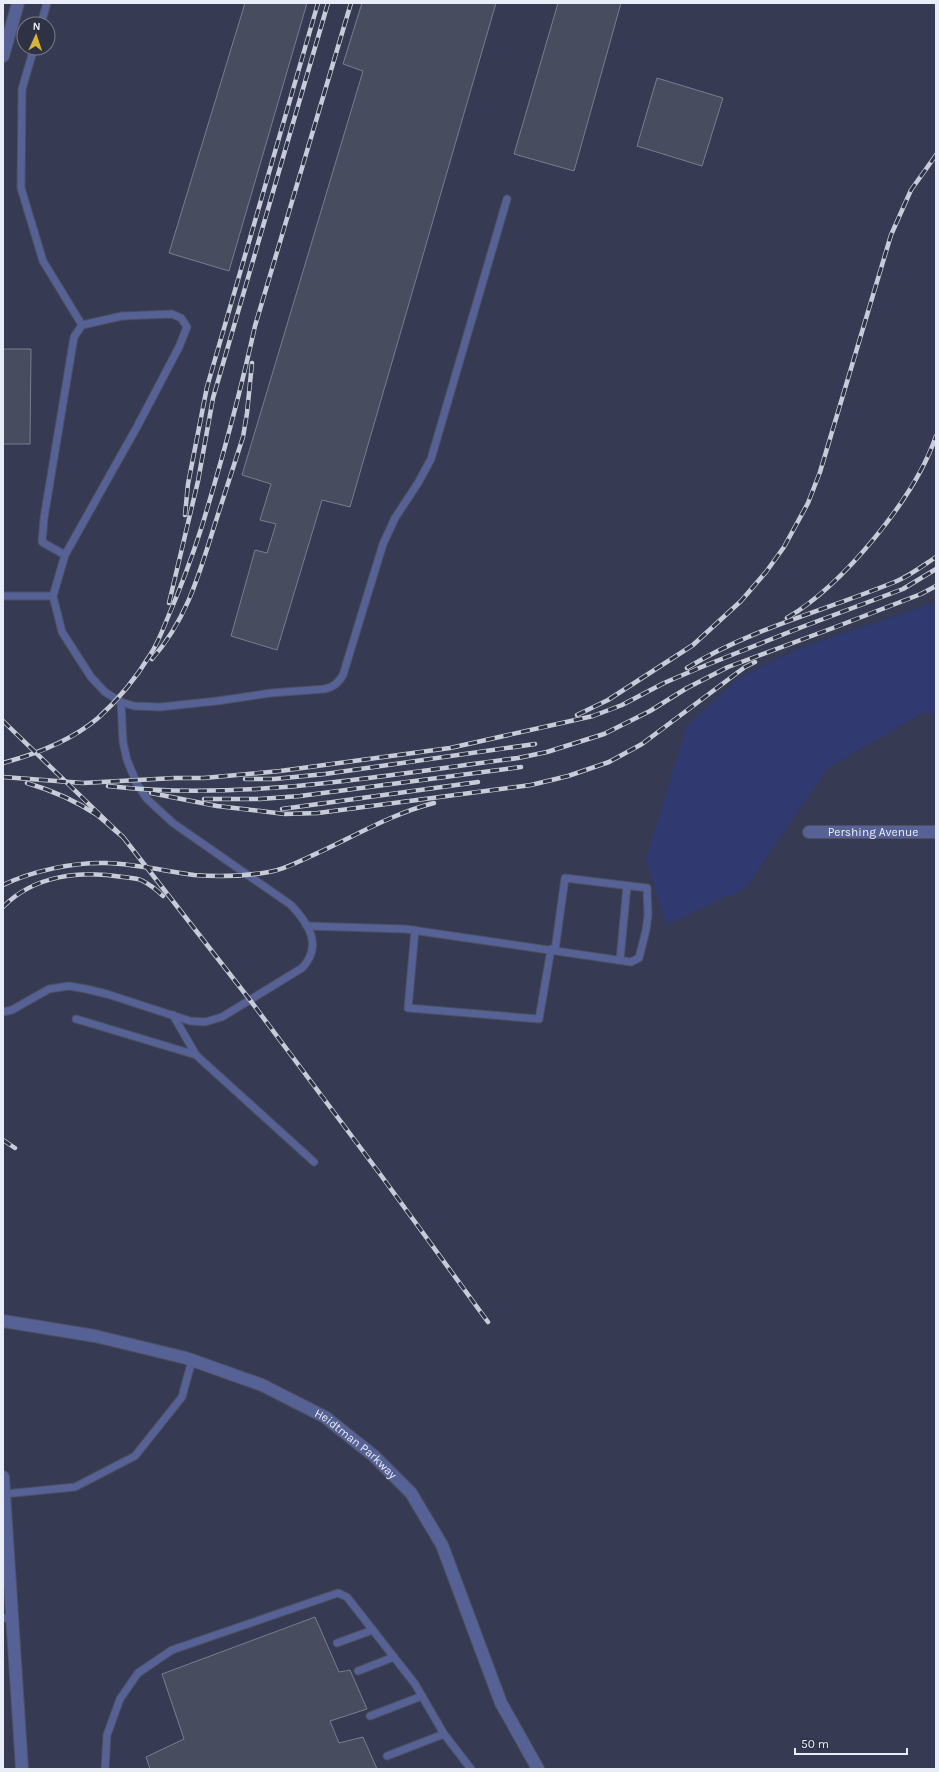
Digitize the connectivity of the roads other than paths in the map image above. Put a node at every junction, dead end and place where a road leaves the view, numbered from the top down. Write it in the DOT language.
graph roads {
  1 [pos="18,3"];
  2 [pos="47,3"];
  3 [pos="43,16"];
  4 [pos="3,56"];
  5 [pos="32,56"];
  6 [pos="507,199"];
  7 [pos="82,325"];
  8 [pos="65,555"];
  9 [pos="3,596"];
  10 [pos="53,596"];
  11 [pos="121,702"];
  12 [pos="809,832"];
  13 [pos="936,832"];
  14 [pos="627,886"];
  15 [pos="307,926"];
  16 [pos="415,930"];
  17 [pos="553,950"];
  18 [pos="620,960"];
  19 [pos="3,1012"];
  20 [pos="173,1015"];
  21 [pos="76,1019"];
  22 [pos="196,1055"];
  23 [pos="314,1162"];
  24 [pos="3,1321"];
  25 [pos="192,1360"];
  26 [pos="3,1477"];
  27 [pos="4,1494"];
  28 [pos="7,1619"];
  29 [pos="373,1630"];
  30 [pos="337,1643"];
  31 [pos="394,1657"];
  32 [pos="358,1671"];
  33 [pos="422,1696"];
  34 [pos="370,1716"];
  35 [pos="444,1734"];
  36 [pos="387,1756"];
  37 [pos="22,1769"];
  38 [pos="105,1769"];
  39 [pos="471,1769"];
  40 [pos="538,1769"];
  1 -- 4 [label="street"];
  2 -- 3 [label="lane"];
  5 -- 7 [label="lane"];
  6 -- 11 [label="lane"];
  7 -- 8 [label="lane"];
  7 -- 8 [label="lane"];
  8 -- 10 [label="lane"];
  9 -- 10 [label="lane"];
  10 -- 11 [label="lane"];
  11 -- 15 [label="lane"];
  12 -- 13 [label="street, Pershing Avenue"];
  14 -- 17 [label="lane"];
  14 -- 18 [label="lane"];
  14 -- 18 [label="lane"];
  15 -- 16 [label="lane"];
  15 -- 20 [label="lane"];
  16 -- 17 [label="lane"];
  16 -- 17 [label="lane"];
  17 -- 18 [label="lane"];
  19 -- 20 [label="lane"];
  20 -- 22 [label="lane"];
  21 -- 22 [label="lane"];
  22 -- 23 [label="lane"];
  24 -- 25 [label="street, Heidtman Parkway"];
  25 -- 27 [label="lane"];
  25 -- 40 [label="street, Heidtman Parkway"];
  26 -- 27 [label="street"];
  27 -- 28 [label="street"];
  28 -- 37 [label="street"];
  29 -- 30 [label="lane"];
  29 -- 31 [label="lane"];
  29 -- 38 [label="lane"];
  31 -- 32 [label="lane"];
  31 -- 33 [label="lane"];
  33 -- 34 [label="lane"];
  33 -- 35 [label="lane"];
  35 -- 36 [label="lane"];
  35 -- 39 [label="lane"];
}
